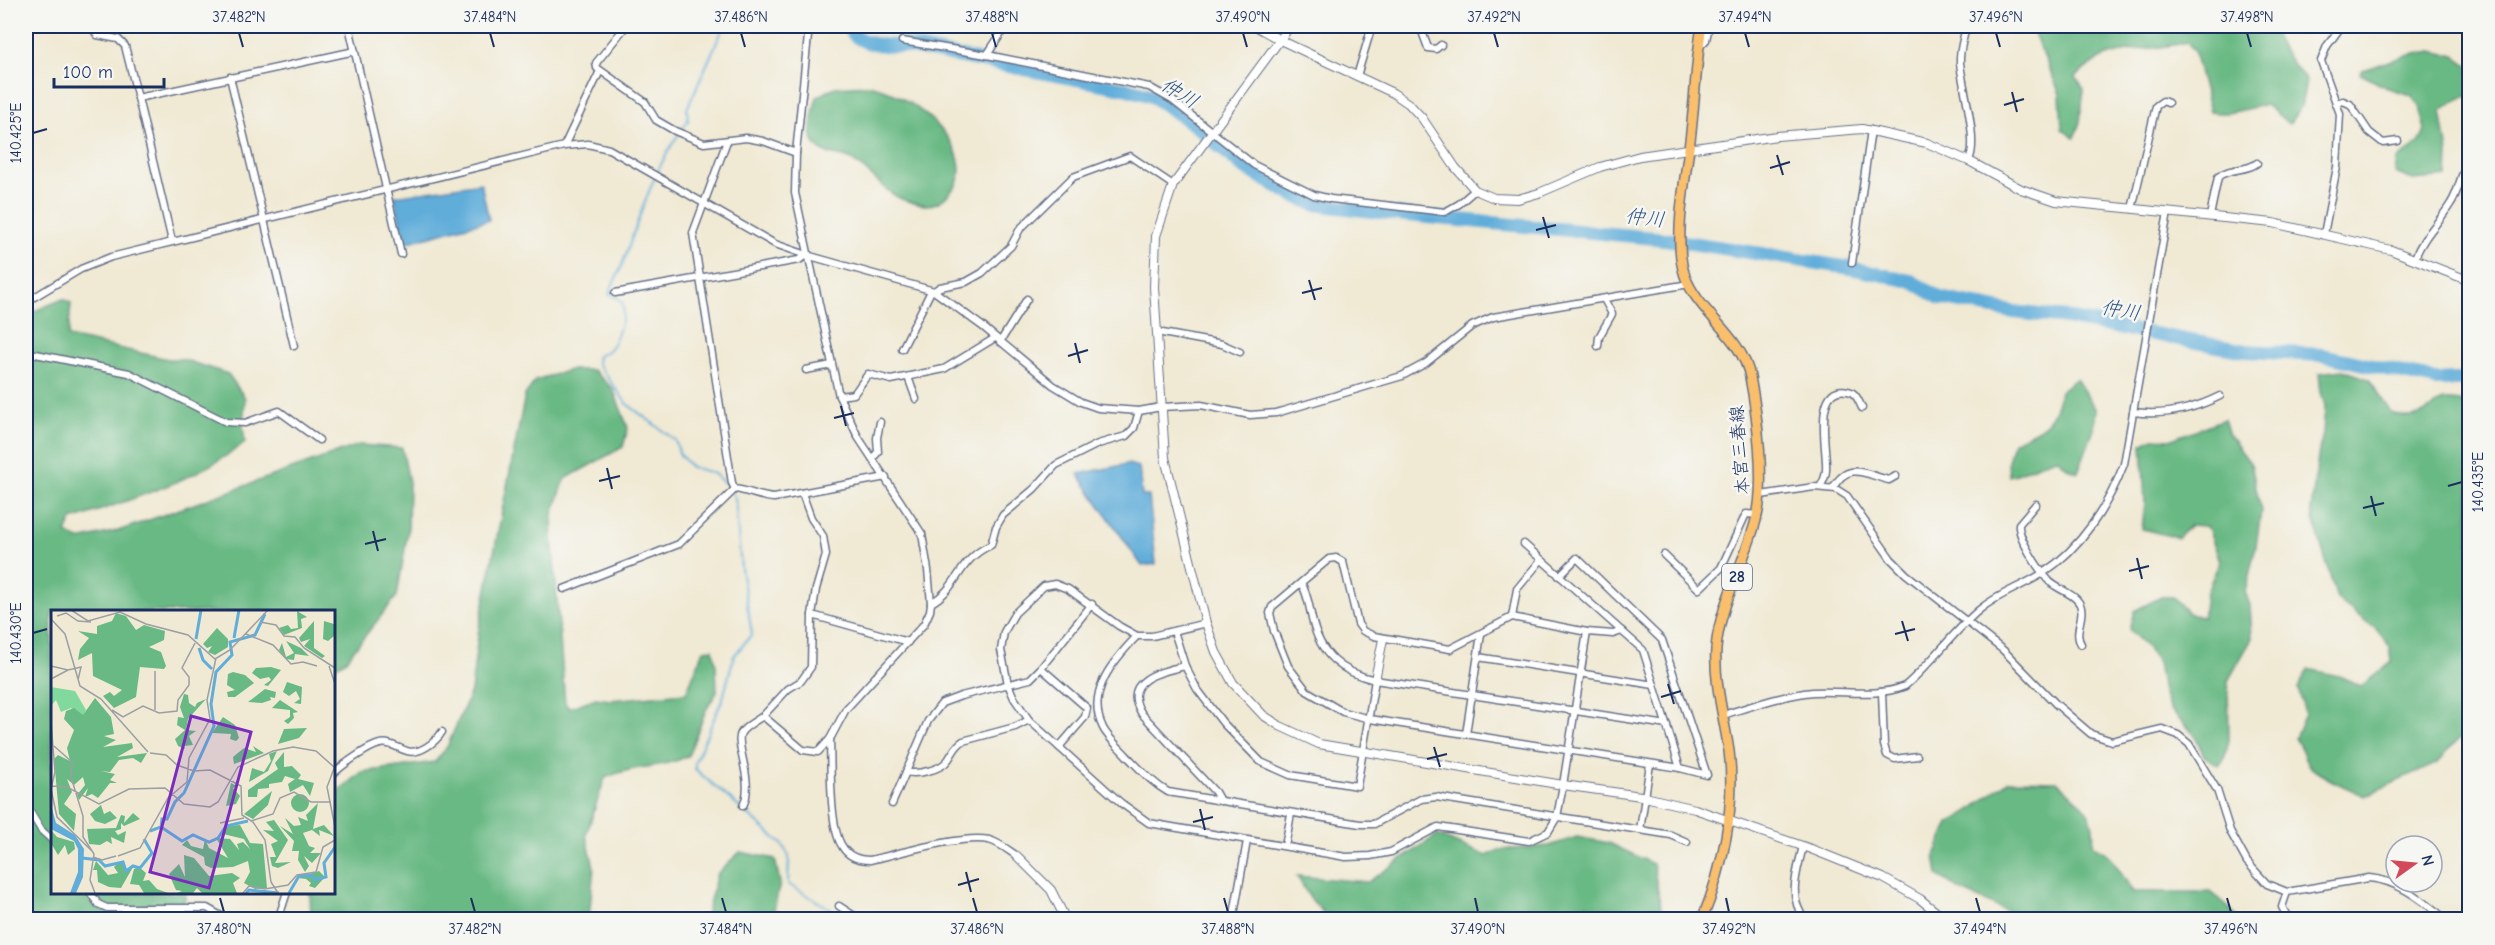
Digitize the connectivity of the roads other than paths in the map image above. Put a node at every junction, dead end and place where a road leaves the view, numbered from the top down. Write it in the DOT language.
graph roads {
  1 [pos="91,26"];
  2 [pos="349,26"];
  3 [pos="626,26"];
  4 [pos="809,26"];
  5 [pos="1006,26"];
  6 [pos="1255,26"];
  7 [pos="1290,26"];
  8 [pos="1372,26"];
  9 [pos="1420,26"];
  10 [pos="1702,26"];
  11 [pos="1709,26"];
  12 [pos="1966,26"];
  13 [pos="2340,28"];
  14 [pos="1280,40"];
  15 [pos="902,41"];
  16 [pos="1441,45"];
  17 [pos="1699,46"];
  18 [pos="355,51"];
  19 [pos="987,55"];
  20 [pos="600,70"];
  21 [pos="1357,76"];
  22 [pos="230,77"];
  23 [pos="138,98"];
  24 [pos="2168,103"];
  25 [pos="2336,103"];
  26 [pos="1871,130"];
  27 [pos="1212,133"];
  28 [pos="727,141"];
  29 [pos="2398,141"];
  30 [pos="564,146"];
  31 [pos="1689,149"];
  32 [pos="796,153"];
  33 [pos="2469,160"];
  34 [pos="1968,161"];
  35 [pos="2257,163"];
  36 [pos="1173,185"];
  37 [pos="386,189"];
  38 [pos="1475,190"];
  39 [pos="704,203"];
  40 [pos="2132,209"];
  41 [pos="2168,212"];
  42 [pos="2210,216"];
  43 [pos="264,219"];
  44 [pos="2324,234"];
  45 [pos="172,241"];
  46 [pos="402,254"];
  47 [pos="809,256"];
  48 [pos="2415,258"];
  49 [pos="1852,263"];
  50 [pos="700,278"];
  51 [pos="2469,281"];
  52 [pos="1689,284"];
  53 [pos="933,291"];
  54 [pos="615,293"];
  55 [pos="1027,299"];
  56 [pos="1605,299"];
  57 [pos="26,302"];
  58 [pos="1157,332"];
  59 [pos="998,340"];
  60 [pos="294,346"];
  61 [pos="1598,346"];
  62 [pos="902,348"];
  63 [pos="26,352"];
  64 [pos="1240,352"];
  65 [pos="832,365"];
  66 [pos="806,370"];
  67 [pos="908,378"];
  68 [pos="839,396"];
  69 [pos="2220,396"];
  70 [pos="916,399"];
  71 [pos="1161,407"];
  72 [pos="1862,408"];
  73 [pos="1139,411"];
  74 [pos="2133,412"];
  75 [pos="880,422"];
  76 [pos="320,440"];
  77 [pos="873,458"];
  78 [pos="1896,476"];
  79 [pos="886,477"];
  80 [pos="1820,487"];
  81 [pos="1833,488"];
  82 [pos="735,489"];
  83 [pos="802,493"];
  84 [pos="1761,495"];
  85 [pos="2036,504"];
  86 [pos="1758,515"];
  87 [pos="1524,544"];
  88 [pos="1664,555"];
  89 [pos="1541,560"];
  90 [pos="2042,574"];
  91 [pos="1559,576"];
  92 [pos="1301,583"];
  93 [pos="564,589"];
  94 [pos="931,603"];
  95 [pos="1092,604"];
  96 [pos="812,615"];
  97 [pos="1512,617"];
  98 [pos="1966,622"];
  99 [pos="1206,623"];
  100 [pos="1174,631"];
  101 [pos="1622,631"];
  102 [pos="1587,632"];
  103 [pos="1481,634"];
  104 [pos="1137,636"];
  105 [pos="1383,639"];
  106 [pos="908,642"];
  107 [pos="2081,644"];
  108 [pos="1478,657"];
  109 [pos="1185,666"];
  110 [pos="1041,668"];
  111 [pos="1580,673"];
  112 [pos="1376,681"];
  113 [pos="1008,684"];
  114 [pos="1654,685"];
  115 [pos="1882,692"];
  116 [pos="1472,696"];
  117 [pos="1573,712"];
  118 [pos="1723,715"];
  119 [pos="763,716"];
  120 [pos="1370,719"];
  121 [pos="1029,720"];
  122 [pos="1667,725"];
  123 [pos="442,732"];
  124 [pos="1466,734"];
  125 [pos="830,739"];
  126 [pos="1059,747"];
  127 [pos="1568,751"];
  128 [pos="1364,752"];
  129 [pos="1917,756"];
  130 [pos="1650,764"];
  131 [pos="1680,768"];
  132 [pos="906,772"];
  133 [pos="334,773"];
  134 [pos="1563,785"];
  135 [pos="1645,797"];
  136 [pos="1220,801"];
  137 [pos="892,804"];
  138 [pos="26,805"];
  139 [pos="743,806"];
  140 [pos="1291,813"];
  141 [pos="1557,817"];
  142 [pos="1728,821"];
  143 [pos="1640,830"];
  144 [pos="51,839"];
  145 [pos="1247,841"];
  146 [pos="1687,842"];
  147 [pos="1285,846"];
  148 [pos="1803,846"];
  149 [pos="1017,856"];
  150 [pos="2287,892"];
  151 [pos="91,894"];
  152 [pos="286,894"];
  153 [pos="839,906"];
  154 [pos="857,919"];
  155 [pos="228,920"];
  156 [pos="278,920"];
  157 [pos="893,920"];
  158 [pos="1066,920"];
  159 [pos="1233,920"];
  160 [pos="1702,920"];
  161 [pos="1804,920"];
  162 [pos="1946,920"];
  163 [pos="2289,920"];
  164 [pos="2447,920"];
  1 -- 23 [label="street"];
  2 -- 18 [label="street"];
  3 -- 20 [label="street"];
  4 -- 32 [label="street"];
  5 -- 19 [label="street"];
  6 -- 14 [label="street"];
  7 -- 14 [label="street"];
  8 -- 21 [label="street"];
  9 -- 16 [label="street"];
  10 -- 17 [label="main road, 本宮三春線 / 28"];
  11 -- 17 [label="street"];
  12 -- 34 [label="street"];
  13 -- 25 [label="street"];
  14 -- 21 [label="street"];
  14 -- 27 [label="street"];
  15 -- 19 [label="street"];
  17 -- 31 [label="main road, 本宮三春線 / 28"];
  18 -- 22 [label="street"];
  18 -- 37 [label="street"];
  19 -- 27 [label="street"];
  20 -- 28 [label="street"];
  20 -- 30 [label="street"];
  21 -- 38 [label="street"];
  22 -- 23 [label="street"];
  22 -- 43 [label="street"];
  23 -- 45 [label="street"];
  24 -- 40 [label="street"];
  25 -- 29 [label="street"];
  25 -- 44 [label="street"];
  26 -- 31 [label="street"];
  26 -- 34 [label="street"];
  26 -- 49 [label="street"];
  27 -- 36 [label="street"];
  27 -- 38 [label="street"];
  28 -- 32 [label="street"];
  28 -- 39 [label="street"];
  30 -- 37 [label="street"];
  30 -- 39 [label="street"];
  31 -- 38 [label="street"];
  31 -- 52 [label="main road, 本宮三春線 / 28"];
  32 -- 47 [label="street"];
  33 -- 48 [label="street"];
  34 -- 40 [label="street"];
  35 -- 42 [label="street"];
  36 -- 53 [label="street"];
  36 -- 58 [label="street"];
  37 -- 43 [label="street"];
  37 -- 46 [label="street"];
  39 -- 47 [label="street"];
  39 -- 50 [label="street"];
  40 -- 41 [label="street"];
  41 -- 42 [label="street"];
  41 -- 74 [label="street"];
  42 -- 44 [label="street"];
  43 -- 45 [label="street"];
  43 -- 60 [label="street"];
  44 -- 48 [label="street"];
  45 -- 57 [label="street"];
  47 -- 50 [label="street"];
  47 -- 53 [label="street"];
  47 -- 65 [label="street"];
  48 -- 51 [label="street"];
  50 -- 54 [label="street"];
  50 -- 82 [label="street"];
  52 -- 56 [label="street"];
  52 -- 84 [label="main road, 本宮三春線 / 28"];
  53 -- 59 [label="street"];
  53 -- 62 [label="street"];
  55 -- 59 [label="street"];
  56 -- 61 [label="street"];
  56 -- 71 [label="street"];
  58 -- 64 [label="street"];
  58 -- 71 [label="street"];
  59 -- 67 [label="street"];
  59 -- 73 [label="street"];
  63 -- 76 [label="street"];
  65 -- 66 [label="street"];
  65 -- 68 [label="street"];
  67 -- 68 [label="street"];
  67 -- 70 [label="street"];
  68 -- 77 [label="street"];
  69 -- 74 [label="street"];
  71 -- 73 [label="street"];
  71 -- 99 [label="street"];
  72 -- 80 [label="street"];
  73 -- 94 [label="street"];
  74 -- 90 [label="street"];
  75 -- 77 [label="street"];
  77 -- 79 [label="street"];
  78 -- 81 [label="street"];
  79 -- 83 [label="street"];
  79 -- 94 [label="street"];
  80 -- 81 [label="street"];
  80 -- 84 [label="street"];
  81 -- 98 [label="street"];
  82 -- 83 [label="street"];
  82 -- 93 [label="street"];
  83 -- 96 [label="street"];
  84 -- 86 [label="main road, 本宮三春線 / 28"];
  85 -- 90 [label="street"];
  86 -- 88 [label="street"];
  86 -- 118 [label="main road, 本宮三春線 / 28"];
  87 -- 89 [label="street"];
  89 -- 91 [label="street"];
  89 -- 97 [label="street"];
  90 -- 98 [label="street"];
  90 -- 107 [label="street"];
  91 -- 101 [label="street"];
  91 -- 131 [label="street"];
  92 -- 105 [label="street"];
  92 -- 112 [label="street"];
  92 -- 120 [label="street"];
  94 -- 106 [label="street"];
  95 -- 104 [label="street"];
  95 -- 110 [label="street"];
  95 -- 113 [label="street"];
  96 -- 106 [label="street"];
  96 -- 119 [label="street"];
  97 -- 102 [label="street"];
  97 -- 103 [label="street"];
  98 -- 115 [label="street"];
  98 -- 150 [label="street"];
  99 -- 100 [label="street"];
  99 -- 128 [label="street"];
  100 -- 104 [label="street"];
  100 -- 109 [label="street"];
  101 -- 102 [label="street"];
  101 -- 114 [label="street"];
  102 -- 111 [label="street"];
  103 -- 105 [label="street"];
  103 -- 108 [label="street"];
  104 -- 136 [label="street"];
  105 -- 112 [label="street"];
  106 -- 125 [label="street"];
  108 -- 111 [label="street"];
  108 -- 116 [label="street"];
  109 -- 128 [label="street"];
  109 -- 136 [label="street"];
  110 -- 113 [label="street"];
  110 -- 126 [label="street"];
  111 -- 114 [label="street"];
  111 -- 117 [label="street"];
  112 -- 116 [label="street"];
  112 -- 120 [label="street"];
  113 -- 121 [label="street"];
  113 -- 132 [label="street"];
  114 -- 122 [label="street"];
  115 -- 118 [label="street"];
  115 -- 129 [label="street"];
  116 -- 117 [label="street"];
  116 -- 124 [label="street"];
  117 -- 122 [label="street"];
  117 -- 127 [label="street"];
  118 -- 142 [label="main road, 本宮三春線 / 28"];
  119 -- 125 [label="street"];
  119 -- 139 [label="street"];
  120 -- 124 [label="street"];
  120 -- 128 [label="street"];
  121 -- 126 [label="street"];
  121 -- 132 [label="street"];
  122 -- 131 [label="street"];
  123 -- 133 [label="street"];
  124 -- 127 [label="street"];
  125 -- 149 [label="street"];
  126 -- 145 [label="street"];
  127 -- 130 [label="street"];
  127 -- 134 [label="street"];
  128 -- 134 [label="street"];
  130 -- 131 [label="street"];
  130 -- 135 [label="street"];
  132 -- 137 [label="street"];
  134 -- 135 [label="street"];
  134 -- 141 [label="street"];
  135 -- 142 [label="street"];
  135 -- 143 [label="street"];
  136 -- 140 [label="street"];
  138 -- 144 [label="street"];
  140 -- 141 [label="street"];
  140 -- 147 [label="street"];
  141 -- 143 [label="street"];
  141 -- 147 [label="street"];
  142 -- 148 [label="street"];
  142 -- 160 [label="main road, 本宮三春線 / 28"];
  143 -- 146 [label="street"];
  145 -- 147 [label="street"];
  145 -- 159 [label="street"];
  148 -- 161 [label="street"];
  148 -- 162 [label="street"];
  149 -- 158 [label="street"];
  150 -- 163 [label="street"];
  150 -- 164 [label="street"];
  151 -- 155 [label="street"];
  152 -- 156 [label="street"];
  153 -- 154 [label="street"];
  154 -- 157 [label="street"];
}
